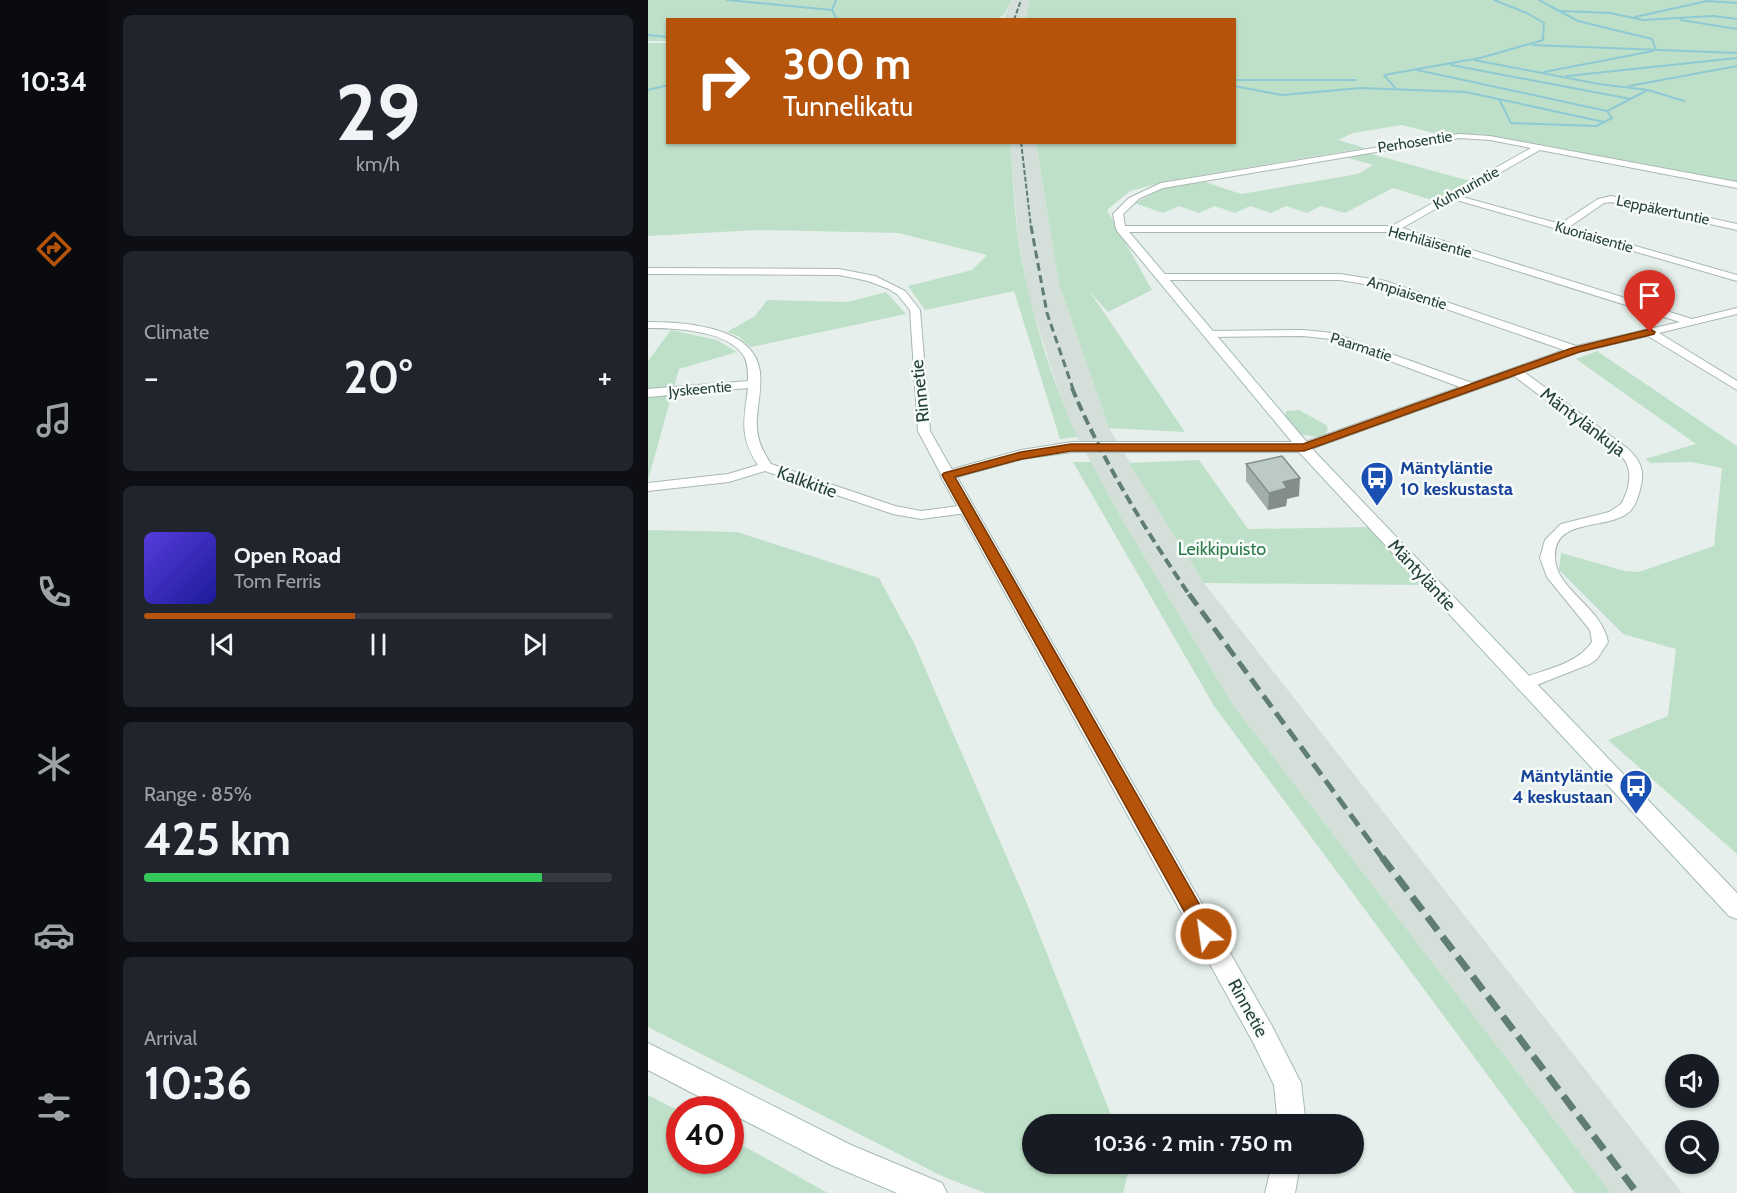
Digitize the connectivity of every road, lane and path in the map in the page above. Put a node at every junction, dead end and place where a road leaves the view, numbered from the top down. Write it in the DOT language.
graph roads {
  1 [pos="1539,147"];
  2 [pos="1737,185"];
  3 [pos="1451,196"];
  4 [pos="1737,226"];
  5 [pos="1561,228"];
  6 [pos="1121,229"];
  7 [pos="1394,229"];
  8 [pos="648,271"];
  9 [pos="1160,278"];
  10 [pos="1737,278"];
  11 [pos="1737,311"];
  12 [pos="1692,322"];
  13 [pos="648,325"];
  14 [pos="1650,332"];
  15 [pos="1207,333"];
  16 [pos="1575,350"];
  17 [pos="1517,372"];
  18 [pos="753,384"];
  19 [pos="1737,386"];
  20 [pos="1473,388"];
  21 [pos="648,393"];
  22 [pos="1304,447"];
  23 [pos="766,467"];
  24 [pos="948,475"];
  25 [pos="648,487"];
  26 [pos="966,509"];
  27 [pos="1524,684"];
  28 [pos="1737,909"];
  29 [pos="648,1056"];
  30 [pos="1291,1114"];
  31 [pos="841,1155"];
  32 [pos="1284,1174"];
  33 [pos="900,1193"];
  34 [pos="932,1193"];
  35 [pos="1280,1193"];
  1 -- 2 [label="street, Perhosentie"];
  1 -- 3 [label="street, Kuhnurintie"];
  1 -- 6 [label="street, Perhosentie"];
  3 -- 5 [label="street, Kuoriaisentie"];
  3 -- 7 [label="street, Kuhnurintie"];
  4 -- 5 [label="street, Leppäkertuntie"];
  5 -- 10 [label="street, Kuoriaisentie"];
  6 -- 7 [label="street, Herhiläisentie"];
  6 -- 9 [label="street, Mäntyläntie"];
  7 -- 12 [label="street, Herhiläisentie"];
  8 -- 24 [label="street, Rinnetie"];
  9 -- 15 [label="street, Mäntyläntie"];
  9 -- 16 [label="street, Ampiaisentie"];
  11 -- 12 [label="street"];
  12 -- 14 [label="street"];
  13 -- 18 [label="street"];
  14 -- 16 [label="street"];
  14 -- 19 [label="street"];
  15 -- 20 [label="street, Paarmatie"];
  15 -- 22 [label="street, Mäntyläntie"];
  16 -- 17 [label="street"];
  17 -- 20 [label="street"];
  17 -- 27 [label="street, Mäntylänkuja"];
  18 -- 21 [label="street, Jyskeentie"];
  18 -- 23 [label="street"];
  20 -- 22 [label="street"];
  22 -- 24 [label="street"];
  22 -- 27 [label="street, Mäntyläntie"];
  23 -- 25 [label="street, Kalkkitie"];
  23 -- 26 [label="street, Kalkkitie"];
  24 -- 26 [label="street, Rinnetie"];
  26 -- 30 [label="street, Rinnetie"];
  27 -- 28 [label="street, Mäntyläntie"];
  29 -- 31 [label="street"];
  31 -- 33 [label="street"];
  31 -- 34 [label="street"];
  32 -- 35 [label="street"];
}
